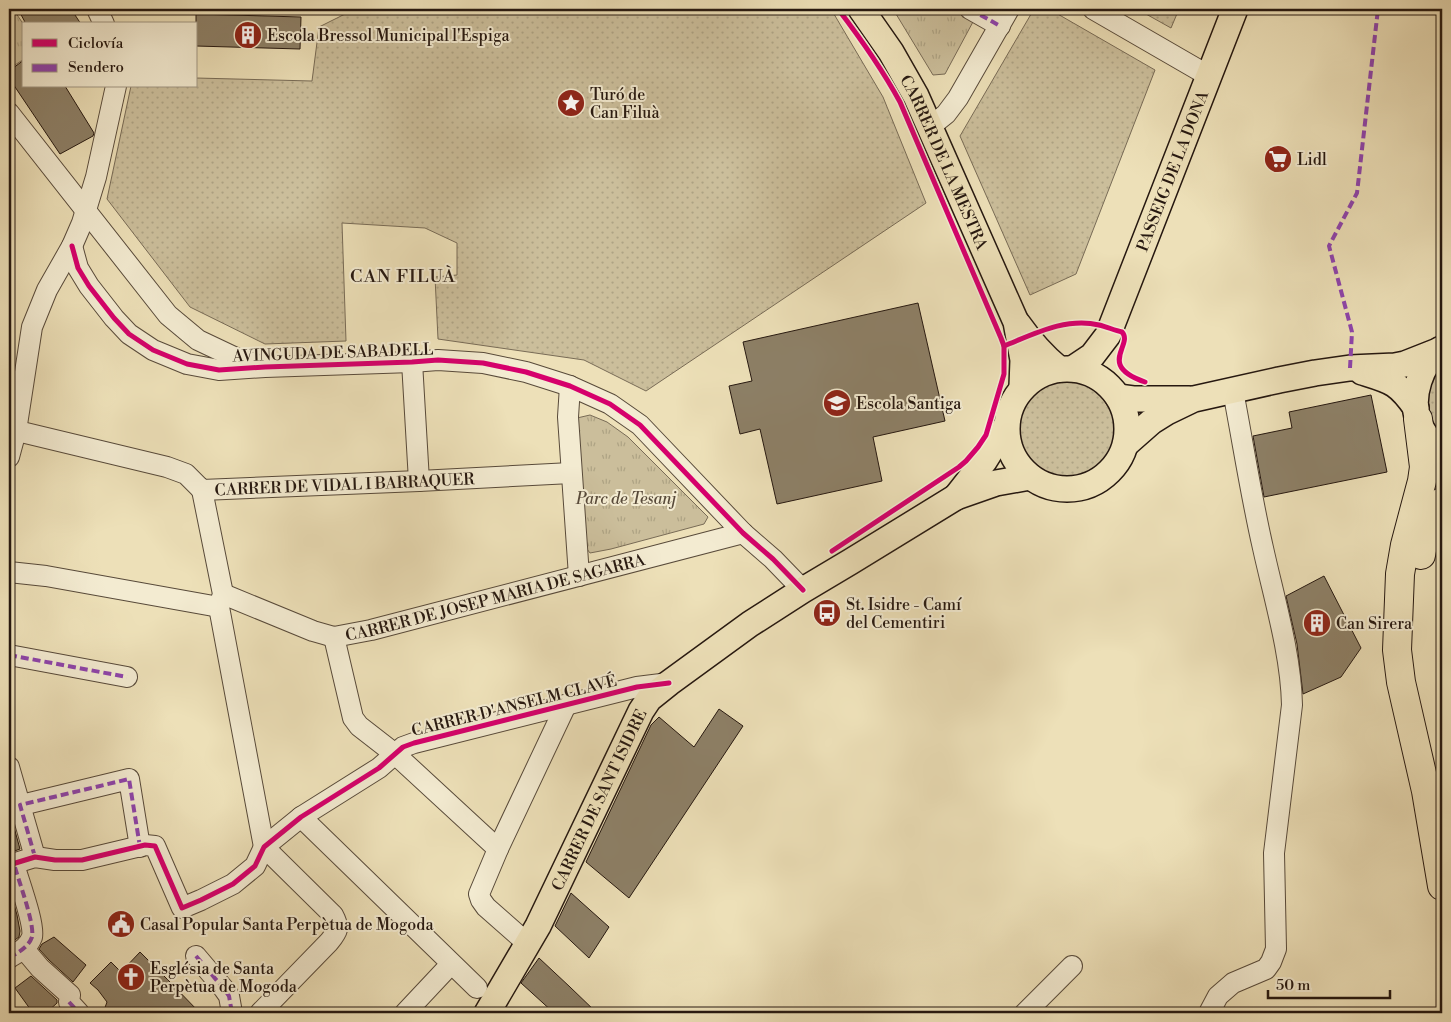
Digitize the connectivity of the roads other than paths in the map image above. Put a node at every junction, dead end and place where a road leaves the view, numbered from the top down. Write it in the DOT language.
graph roads {
  1 [pos="96,9"];
  2 [pos="861,9"];
  3 [pos="970,9"];
  4 [pos="1093,9"];
  5 [pos="1235,9"];
  6 [pos="1005,17"];
  7 [pos="103,22"];
  8 [pos="1209,76"];
  9 [pos="116,88"];
  10 [pos="9,113"];
  11 [pos="931,126"];
  12 [pos="86,212"];
  13 [pos="72,246"];
  14 [pos="1016,322"];
  15 [pos="1108,335"];
  16 [pos="1440,350"];
  17 [pos="412,362"];
  18 [pos="265,366"];
  19 [pos="1350,368"];
  20 [pos="1066,369"];
  21 [pos="570,386"];
  22 [pos="1022,386"];
  23 [pos="1113,390"];
  24 [pos="1233,391"];
  25 [pos="1194,399"];
  26 [pos="1417,413"];
  27 [pos="1006,426"];
  28 [pos="12,430"];
  29 [pos="1126,444"];
  30 [pos="1442,455"];
  31 [pos="9,457"];
  32 [pos="571,473"];
  33 [pos="1030,477"];
  34 [pos="419,481"];
  35 [pos="202,490"];
  36 [pos="956,497"];
  37 [pos="1442,502"];
  38 [pos="743,533"];
  39 [pos="9,572"];
  40 [pos="579,576"];
  41 [pos="803,590"];
  42 [pos="221,601"];
  43 [pos="334,637"];
  44 [pos="9,655"];
  45 [pos="127,677"];
  46 [pos="669,682"];
  47 [pos="566,705"];
  48 [pos="394,754"];
  49 [pos="9,767"];
  50 [pos="14,806"];
  51 [pos="1442,811"];
  52 [pos="301,817"];
  53 [pos="140,847"];
  54 [pos="264,847"];
  55 [pos="498,849"];
  56 [pos="36,857"];
  57 [pos="11,864"];
  58 [pos="1442,886"];
  59 [pos="528,944"];
  60 [pos="16,953"];
  61 [pos="196,956"];
  62 [pos="451,964"];
  63 [pos="1072,966"];
  64 [pos="489,1002"];
  65 [pos="68,1009"];
  66 [pos="232,1013"];
  67 [pos="260,1013"];
  68 [pos="405,1013"];
  69 [pos="1025,1013"];
  70 [pos="1209,1013"];
  1 -- 7 [label="street"];
  2 -- 11 [label="main road, CARRER DE LA MESTRA"];
  3 -- 6 [label="street"];
  4 -- 8 [label="street"];
  5 -- 8 [label="main road, PASSEIG DE LA DONA"];
  6 -- 11 [label="street"];
  8 -- 15 [label="main road, PASSEIG DE LA DONA"];
  9 -- 12 [label="street"];
  10 -- 12 [label="street, AVINGUDA DE SABADELL"];
  11 -- 14 [label="main road, CARRER DE LA MESTRA"];
  12 -- 13 [label="street"];
  12 -- 18 [label="street, AVINGUDA DE SABADELL"];
  13 -- 18 [label="street, AVINGUDA DE SABADELL"];
  13 -- 28 [label="street"];
  14 -- 20 [label="main road, CARRER DE LA MESTRA"];
  14 -- 22 [label="main road, CARRER DE LA MESTRA"];
  15 -- 20 [label="main road, PASSEIG DE LA DONA"];
  15 -- 23 [label="main road, PASSEIG DE LA DONA"];
  16 -- 19 [label="main road"];
  16 -- 26 [label="main road"];
  17 -- 18 [label="street, AVINGUDA DE SABADELL"];
  17 -- 21 [label="street, AVINGUDA DE SABADELL"];
  17 -- 34 [label="street"];
  19 -- 24 [label="main road"];
  19 -- 26 [label="main road"];
  20 -- 22 [label="main road"];
  20 -- 23 [label="main road"];
  21 -- 32 [label="street"];
  21 -- 38 [label="street, AVINGUDA DE SABADELL"];
  22 -- 27 [label="main road"];
  23 -- 25 [label="main road"];
  23 -- 29 [label="main road"];
  24 -- 25 [label="main road"];
  24 -- 70 [label="street"];
  25 -- 29 [label="main road"];
  26 -- 30 [label="main road"];
  26 -- 58 [label="highway"];
  27 -- 33 [label="main road"];
  27 -- 36 [label="main road, CARRER DE SANT ISIDRE"];
  28 -- 31 [label="street"];
  28 -- 35 [label="street, CARRER DE VIDAL I BARRAQUER"];
  29 -- 33 [label="main road"];
  32 -- 34 [label="street, CARRER DE VIDAL I BARRAQUER"];
  32 -- 40 [label="street"];
  33 -- 36 [label="main road, CARRER DE SANT ISIDRE"];
  34 -- 35 [label="street, CARRER DE VIDAL I BARRAQUER"];
  35 -- 42 [label="street"];
  36 -- 41 [label="main road, CARRER DE SANT ISIDRE"];
  37 -- 51 [label="highway"];
  38 -- 40 [label="street, CARRER DE JOSEP MARIA DE SAGARRA"];
  38 -- 41 [label="street, AVINGUDA DE SABADELL"];
  39 -- 42 [label="street, CARRER DE JOSEP MARIA DE SAGARRA"];
  40 -- 43 [label="street, CARRER DE JOSEP MARIA DE SAGARRA"];
  41 -- 46 [label="main road, CARRER DE SANT ISIDRE"];
  42 -- 43 [label="street, CARRER DE JOSEP MARIA DE SAGARRA"];
  42 -- 54 [label="street"];
  43 -- 48 [label="street"];
  44 -- 45 [label="street"];
  46 -- 47 [label="street, CARRER D'ANSELM CLAVÉ"];
  46 -- 59 [label="main road, CARRER DE SANT ISIDRE"];
  47 -- 48 [label="street, CARRER D'ANSELM CLAVÉ"];
  47 -- 55 [label="street"];
  48 -- 52 [label="street, CARRER D'ANSELM CLAVÉ"];
  48 -- 55 [label="street"];
  49 -- 50 [label="street"];
  50 -- 53 [label="street"];
  50 -- 56 [label="street"];
  52 -- 54 [label="street, CARRER D'ANSELM CLAVÉ"];
  52 -- 62 [label="street"];
  53 -- 54 [label="street, CARRER D'ANSELM CLAVÉ"];
  53 -- 56 [label="street"];
  54 -- 67 [label="street"];
  55 -- 59 [label="street"];
  56 -- 57 [label="street"];
  57 -- 60 [label="street"];
  59 -- 64 [label="main road, CARRER DE SANT ISIDRE"];
  60 -- 65 [label="street"];
  61 -- 66 [label="street"];
  62 -- 64 [label="street"];
  62 -- 68 [label="street"];
  63 -- 69 [label="street"];
}
